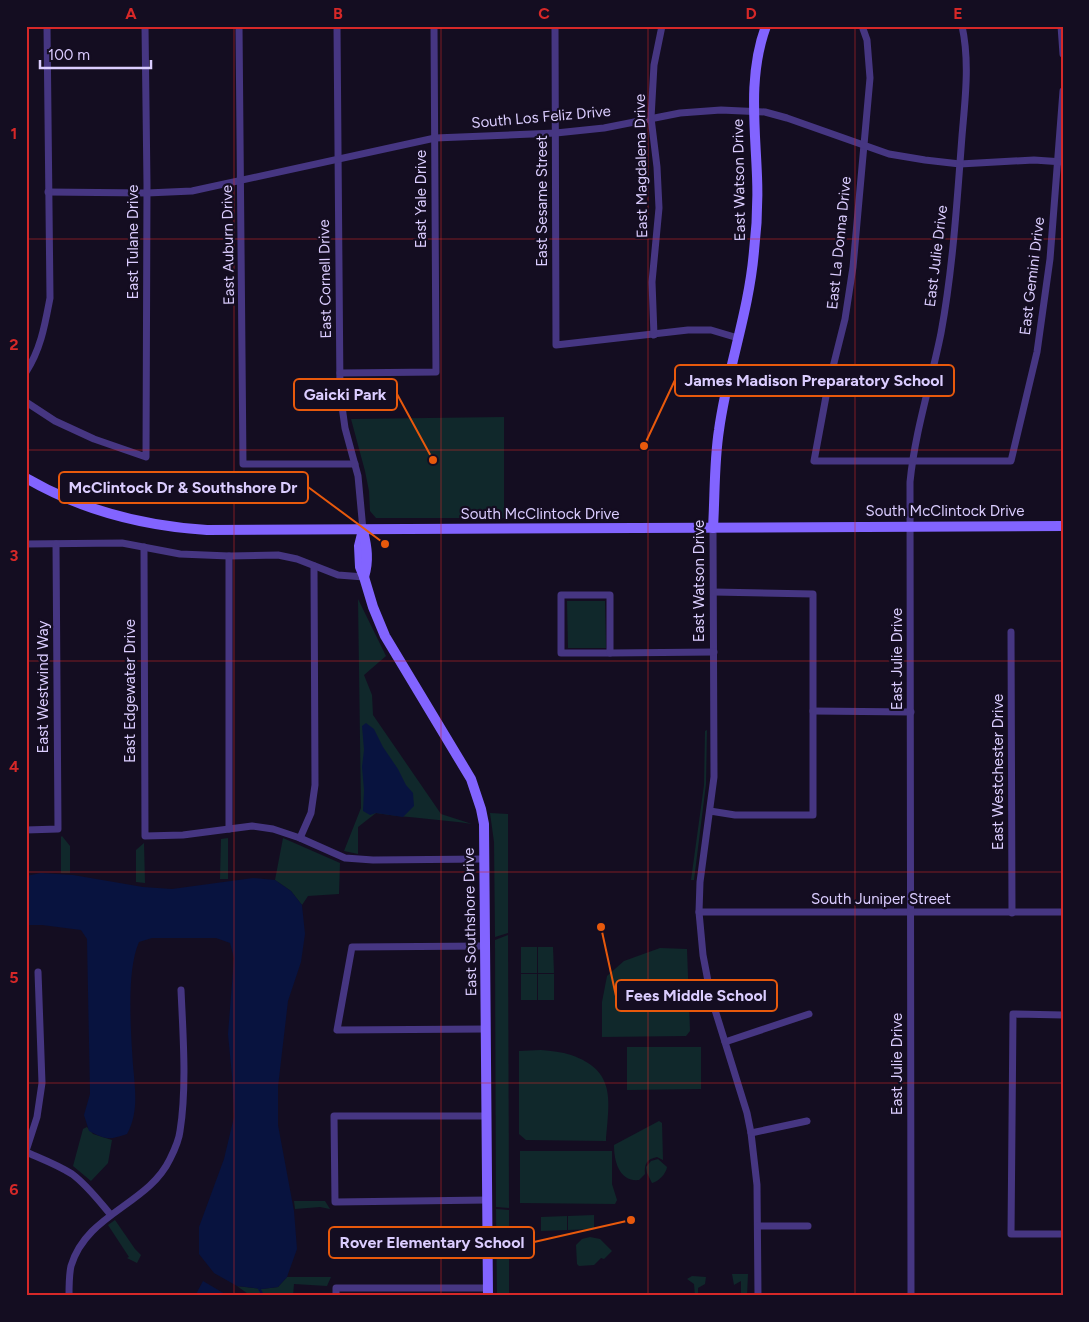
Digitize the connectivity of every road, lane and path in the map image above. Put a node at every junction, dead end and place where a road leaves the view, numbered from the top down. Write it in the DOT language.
graph roads {
  1 [pos="47,26"];
  2 [pos="145,26"];
  3 [pos="239,26"];
  4 [pos="337,26"];
  5 [pos="434,26"];
  6 [pos="555,26"];
  7 [pos="662,26"];
  8 [pos="766,26"];
  9 [pos="862,26"];
  10 [pos="962,26"];
  11 [pos="1061,26"];
  12 [pos="1063,54"];
  13 [pos="1063,90"];
  14 [pos="753,111"];
  15 [pos="651,118"];
  16 [pos="556,133"];
  17 [pos="435,138"];
  18 [pos="864,145"];
  19 [pos="338,158"];
  20 [pos="1060,162"];
  21 [pos="960,164"];
  22 [pos="241,181"];
  23 [pos="48,192"];
  24 [pos="146,193"];
  25 [pos="654,335"];
  26 [pos="738,338"];
  27 [pos="26,372"];
  28 [pos="340,373"];
  29 [pos="26,402"];
  30 [pos="912,461"];
  31 [pos="355,464"];
  32 [pos="26,478"];
  33 [pos="1063,526"];
  34 [pos="910,527"];
  35 [pos="714,528"];
  36 [pos="363,530"];
  37 [pos="26,544"];
  38 [pos="56,544"];
  39 [pos="144,547"];
  40 [pos="229,556"];
  41 [pos="314,566"];
  42 [pos="364,577"];
  43 [pos="714,592"];
  44 [pos="1011,632"];
  45 [pos="714,652"];
  46 [pos="610,653"];
  47 [pos="813,711"];
  48 [pos="911,712"];
  49 [pos="710,810"];
  50 [pos="229,829"];
  51 [pos="26,830"];
  52 [pos="300,838"];
  53 [pos="485,859"];
  54 [pos="699,912"];
  55 [pos="1063,912"];
  56 [pos="911,913"];
  57 [pos="1012,913"];
  58 [pos="486,946"];
  59 [pos="38,972"];
  60 [pos="181,990"];
  61 [pos="809,1014"];
  62 [pos="1063,1014"];
  63 [pos="486,1029"];
  64 [pos="725,1042"];
  65 [pos="487,1116"];
  66 [pos="807,1122"];
  67 [pos="751,1133"];
  68 [pos="26,1152"];
  69 [pos="488,1200"];
  70 [pos="110,1214"];
  71 [pos="758,1226"];
  72 [pos="808,1226"];
  73 [pos="1063,1234"];
  74 [pos="488,1292"];
  75 [pos="69,1296"];
  76 [pos="336,1296"];
  77 [pos="758,1296"];
  78 [pos="911,1296"];
  1 -- 23 [label="street"];
  2 -- 24 [label="street, East Tulane Drive"];
  3 -- 22 [label="street, East Auburn Drive"];
  4 -- 19 [label="street, East Cornell Drive"];
  5 -- 17 [label="street, East Yale Drive"];
  6 -- 16 [label="street, East Sesame Street"];
  7 -- 15 [label="street, East Magdalena Drive"];
  8 -- 14 [label="street, East Watson Drive"];
  9 -- 18 [label="street, East La Donna Drive"];
  10 -- 21 [label="street, East Julie Drive"];
  11 -- 12 [label="street"];
  13 -- 20 [label="street, East Gemini Drive"];
  14 -- 15 [label="street, South Los Feliz Drive"];
  14 -- 18 [label="street, South Los Feliz Drive"];
  14 -- 26 [label="street, East Watson Drive"];
  15 -- 16 [label="street, South Los Feliz Drive"];
  15 -- 25 [label="street, East Magdalena Drive"];
  16 -- 17 [label="street, South Los Feliz Drive"];
  16 -- 25 [label="street, East Sesame Street"];
  17 -- 19 [label="street, South Los Feliz Drive"];
  17 -- 28 [label="street, East Yale Drive"];
  18 -- 21 [label="street, South Los Feliz Drive"];
  18 -- 30 [label="street, East La Donna Drive"];
  19 -- 22 [label="street, South Los Feliz Drive"];
  19 -- 28 [label="street, East Cornell Drive"];
  20 -- 21 [label="street, South Los Feliz Drive"];
  20 -- 30 [label="street, East Gemini Drive"];
  21 -- 30 [label="street, East Julie Drive"];
  22 -- 24 [label="street, South Los Feliz Drive"];
  22 -- 31 [label="street, East Auburn Drive"];
  23 -- 24 [label="street, South Los Feliz Drive"];
  23 -- 27 [label="street"];
  24 -- 29 [label="street, East Tulane Drive"];
  25 -- 26 [label="street"];
  26 -- 35 [label="street, East Watson Drive"];
  28 -- 31 [label="street, East Cornell Drive"];
  30 -- 34 [label="street, East Julie Drive"];
  31 -- 36 [label="street, East Cornell Drive"];
  32 -- 36 [label="street, South McClintock Drive"];
  33 -- 34 [label="street, South McClintock Drive"];
  34 -- 35 [label="street, South McClintock Drive"];
  34 -- 48 [label="street, East Julie Drive"];
  35 -- 36 [label="street, South McClintock Drive"];
  35 -- 43 [label="street, East Watson Drive"];
  36 -- 42 [label="street, East Southshore Drive"];
  37 -- 38 [label="street"];
  38 -- 39 [label="street"];
  38 -- 51 [label="street, East Westwind Way"];
  39 -- 40 [label="street"];
  39 -- 50 [label="street, East Edgewater Drive"];
  40 -- 41 [label="street"];
  40 -- 50 [label="street"];
  41 -- 42 [label="street"];
  41 -- 52 [label="street"];
  42 -- 53 [label="street, East Southshore Drive"];
  43 -- 45 [label="street, East Watson Drive"];
  43 -- 47 [label="street"];
  44 -- 57 [label="street, East Westchester Drive"];
  45 -- 46 [label="street"];
  45 -- 49 [label="street, East Watson Drive"];
  46 -- 46 [label="street"];
  47 -- 48 [label="street"];
  47 -- 49 [label="street"];
  48 -- 56 [label="street, East Julie Drive"];
  49 -- 54 [label="street, East Watson Drive"];
  50 -- 52 [label="street"];
  52 -- 53 [label="street"];
  53 -- 58 [label="street, East Southshore Drive"];
  54 -- 56 [label="street, South Juniper Street"];
  54 -- 64 [label="street, East Watson Drive"];
  55 -- 57 [label="street, South Juniper Street"];
  56 -- 57 [label="street, South Juniper Street"];
  56 -- 78 [label="street, East Julie Drive"];
  58 -- 63 [label="street, East Southshore Drive"];
  58 -- 63 [label="street"];
  59 -- 68 [label="street"];
  60 -- 70 [label="street"];
  61 -- 64 [label="street"];
  62 -- 73 [label="street"];
  63 -- 65 [label="street, East Southshore Drive"];
  64 -- 67 [label="street, East Watson Drive"];
  65 -- 69 [label="street, East Southshore Drive"];
  65 -- 69 [label="street"];
  66 -- 67 [label="street"];
  67 -- 71 [label="street, East Watson Drive"];
  68 -- 70 [label="street"];
  69 -- 74 [label="street, East Southshore Drive"];
  70 -- 75 [label="street"];
  71 -- 72 [label="street"];
  71 -- 77 [label="street, East Watson Drive"];
  74 -- 76 [label="street"];
}
